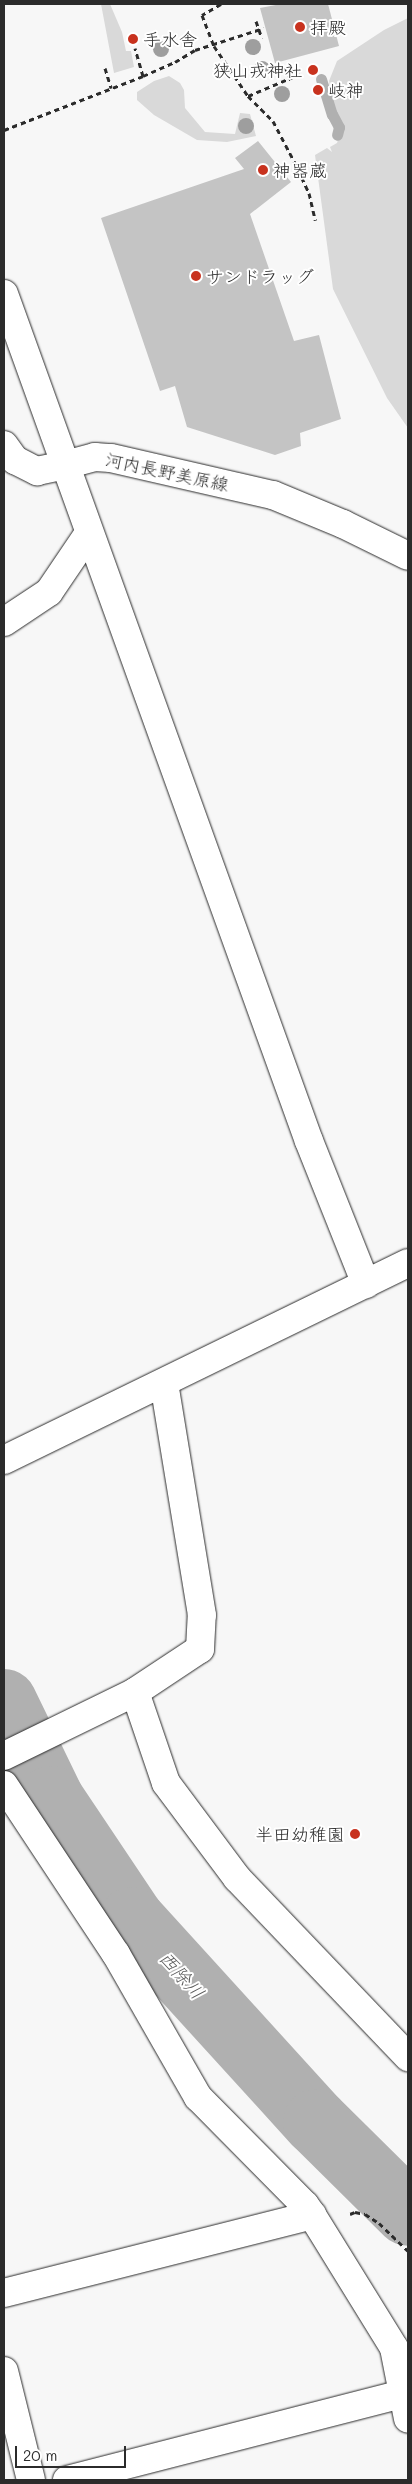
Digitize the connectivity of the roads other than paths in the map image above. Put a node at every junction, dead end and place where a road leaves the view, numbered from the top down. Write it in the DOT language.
graph roads {
  1 [pos="4,294"];
  2 [pos="4,445"];
  3 [pos="65,465"];
  4 [pos="90,533"];
  5 [pos="408,556"];
  6 [pos="4,622"];
  7 [pos="408,1263"];
  8 [pos="366,1284"];
  9 [pos="164,1382"];
  10 [pos="4,1460"];
  11 [pos="123,1698"];
  12 [pos="9,1754"];
  13 [pos="4,1785"];
  14 [pos="408,2057"];
  15 [pos="317,2224"];
  16 [pos="4,2293"];
  17 [pos="4,2371"];
  18 [pos="406,2406"];
  19 [pos="31,2480"];
  20 [pos="67,2480"];
  1 -- 3 [label="street"];
  2 -- 3 [label="street, 河内長野美原線"];
  3 -- 4 [label="street"];
  3 -- 5 [label="street, 河内長野美原線"];
  4 -- 6 [label="street"];
  4 -- 8 [label="street"];
  7 -- 8 [label="street"];
  8 -- 9 [label="street"];
  9 -- 10 [label="street"];
  9 -- 11 [label="street"];
  11 -- 12 [label="street"];
  11 -- 14 [label="street"];
  13 -- 15 [label="street"];
  15 -- 16 [label="street"];
  15 -- 18 [label="street"];
  17 -- 19 [label="street"];
  18 -- 20 [label="street"];
}
